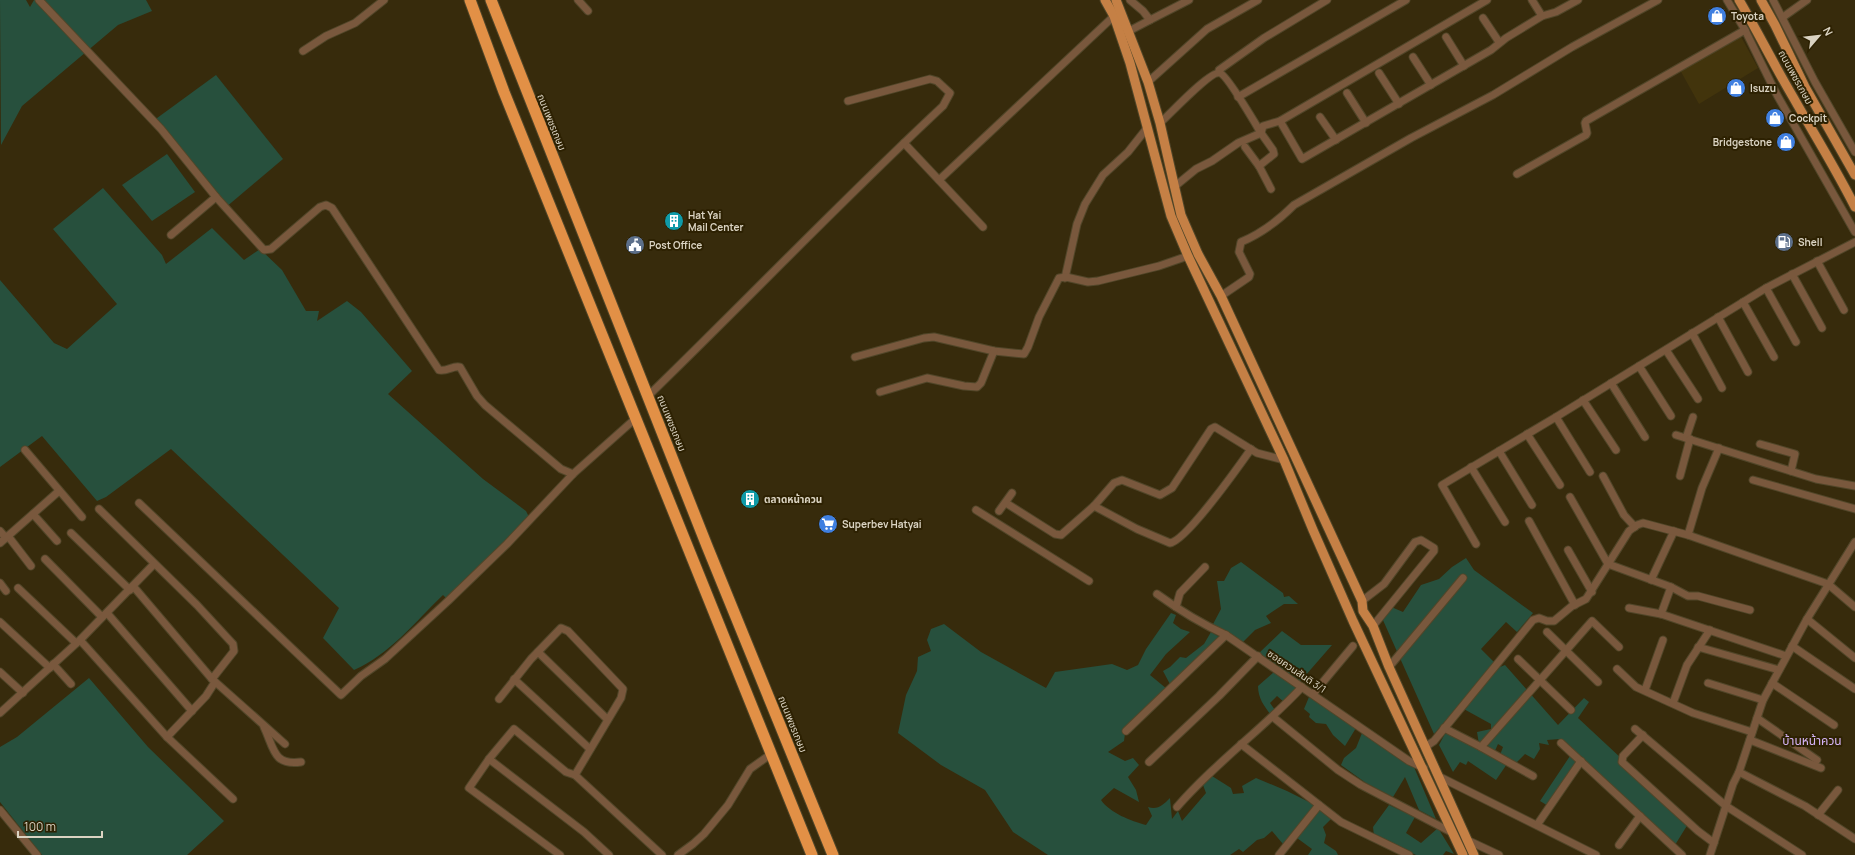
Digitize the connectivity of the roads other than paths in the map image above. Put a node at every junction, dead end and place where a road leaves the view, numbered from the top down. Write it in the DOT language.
graph roads {
  1 [pos="39,0"];
  2 [pos="384,0"];
  3 [pos="490,0"];
  4 [pos="496,0"];
  5 [pos="578,0"];
  6 [pos="1105,0"];
  7 [pos="1116,0"];
  8 [pos="1130,0"];
  9 [pos="1190,0"];
  10 [pos="1258,0"];
  11 [pos="1327,0"];
  12 [pos="1406,0"];
  13 [pos="1487,0"];
  14 [pos="1532,0"];
  15 [pos="1578,0"];
  16 [pos="1658,0"];
  17 [pos="1727,0"];
  18 [pos="1740,0"];
  19 [pos="1761,0"];
  20 [pos="1773,0"];
  21 [pos="1807,0"];
  22 [pos="470,3"];
  23 [pos="588,12"];
  24 [pos="1114,16"];
  25 [pos="1542,16"];
  26 [pos="1783,17"];
  27 [pos="1483,18"];
  28 [pos="1150,20"];
  29 [pos="1775,25"];
  30 [pos="502,26"];
  31 [pos="1746,30"];
  32 [pos="1130,31"];
  33 [pos="1760,35"];
  34 [pos="1446,37"];
  35 [pos="1499,42"];
  36 [pos="303,51"];
  37 [pos="1413,57"];
  38 [pos="1464,66"];
  39 [pos="1219,72"];
  40 [pos="1379,73"];
  41 [pos="1148,82"];
  42 [pos="1431,85"];
  43 [pos="1348,93"];
  44 [pos="1238,98"];
  45 [pos="848,101"];
  46 [pos="1399,104"];
  47 [pos="1320,117"];
  48 [pos="1280,121"];
  49 [pos="1160,123"];
  50 [pos="1366,123"];
  51 [pos="1147,128"];
  52 [pos="1261,133"];
  53 [pos="1336,140"];
  54 [pos="904,143"];
  55 [pos="1245,147"];
  56 [pos="1855,152"];
  57 [pos="1259,166"];
  58 [pos="1518,174"];
  59 [pos="1855,175"];
  60 [pos="939,180"];
  61 [pos="1174,186"];
  62 [pos="1271,189"];
  63 [pos="216,197"];
  64 [pos="1855,207"];
  65 [pos="983,227"];
  66 [pos="1855,232"];
  67 [pos="171,235"];
  68 [pos="1855,242"];
  69 [pos="1188,256"];
  70 [pos="1817,261"];
  71 [pos="1792,274"];
  72 [pos="1064,278"];
  73 [pos="1766,288"];
  74 [pos="1221,296"];
  75 [pos="1743,302"];
  76 [pos="1844,310"];
  77 [pos="1718,317"];
  78 [pos="1822,328"];
  79 [pos="1692,333"];
  80 [pos="1796,342"];
  81 [pos="1666,350"];
  82 [pos="994,351"];
  83 [pos="855,357"];
  84 [pos="1774,357"];
  85 [pos="1639,366"];
  86 [pos="1748,372"];
  87 [pos="1611,383"];
  88 [pos="1722,388"];
  89 [pos="880,392"];
  90 [pos="648,396"];
  91 [pos="1583,400"];
  92 [pos="1698,400"];
  93 [pos="1671,416"];
  94 [pos="1556,417"];
  95 [pos="1693,417"];
  96 [pos="636,418"];
  97 [pos="1527,434"];
  98 [pos="1676,435"];
  99 [pos="1645,437"];
  100 [pos="1688,439"];
  101 [pos="1760,444"];
  102 [pos="1719,448"];
  103 [pos="1251,449"];
  104 [pos="25,450"];
  105 [pos="1616,450"];
  106 [pos="1499,451"];
  107 [pos="1284,460"];
  108 [pos="1471,468"];
  109 [pos="1791,470"];
  110 [pos="1590,472"];
  111 [pos="573,474"];
  112 [pos="1603,476"];
  113 [pos="1680,476"];
  114 [pos="1753,480"];
  115 [pos="1560,485"];
  116 [pos="1855,486"];
  117 [pos="59,491"];
  118 [pos="1012,493"];
  119 [pos="1570,497"];
  120 [pos="139,503"];
  121 [pos="1006,503"];
  122 [pos="1532,505"];
  123 [pos="1094,506"];
  124 [pos="99,509"];
  125 [pos="1855,509"];
  126 [pos="976,510"];
  127 [pos="999,511"];
  128 [pos="33,514"];
  129 [pos="82,517"];
  130 [pos="1529,521"];
  131 [pos="1505,522"];
  132 [pos="1325,524"];
  133 [pos="1635,527"];
  134 [pos="1313,530"];
  135 [pos="0,531"];
  136 [pos="1674,531"];
  137 [pos="71,533"];
  138 [pos="1688,535"];
  139 [pos="7,537"];
  140 [pos="57,541"];
  141 [pos="1855,542"];
  142 [pos="0,544"];
  143 [pos="1476,544"];
  144 [pos="1568,550"];
  145 [pos="45,559"];
  146 [pos="154,564"];
  147 [pos="1608,564"];
  148 [pos="31,566"];
  149 [pos="1205,567"];
  150 [pos="1463,578"];
  151 [pos="1090,580"];
  152 [pos="1650,580"];
  153 [pos="0,583"];
  154 [pos="1828,584"];
  155 [pos="18,588"];
  156 [pos="131,588"];
  157 [pos="1671,588"];
  158 [pos="6,591"];
  159 [pos="1592,592"];
  160 [pos="1158,594"];
  161 [pos="1362,601"];
  162 [pos="1575,605"];
  163 [pos="1176,607"];
  164 [pos="1855,607"];
  165 [pos="1629,608"];
  166 [pos="1750,610"];
  167 [pos="1661,614"];
  168 [pos="105,615"];
  169 [pos="1807,619"];
  170 [pos="0,622"];
  171 [pos="1373,626"];
  172 [pos="1710,630"];
  173 [pos="1548,632"];
  174 [pos="1226,635"];
  175 [pos="1663,640"];
  176 [pos="78,642"];
  177 [pos="1353,646"];
  178 [pos="1792,646"];
  179 [pos="1619,647"];
  180 [pos="1698,647"];
  181 [pos="1566,651"];
  182 [pos="538,652"];
  183 [pos="1258,656"];
  184 [pos="1786,656"];
  185 [pos="1855,658"];
  186 [pos="1518,659"];
  187 [pos="52,666"];
  188 [pos="1389,667"];
  189 [pos="1617,669"];
  190 [pos="1779,670"];
  191 [pos="0,672"];
  192 [pos="514,679"];
  193 [pos="214,680"];
  194 [pos="1540,680"];
  195 [pos="1598,682"];
  196 [pos="1708,683"];
  197 [pos="1772,683"];
  198 [pos="71,684"];
  199 [pos="1302,687"];
  200 [pos="1855,689"];
  201 [pos="1645,690"];
  202 [pos="23,693"];
  203 [pos="1313,694"];
  204 [pos="499,700"];
  205 [pos="1763,700"];
  206 [pos="1673,703"];
  207 [pos="1571,710"];
  208 [pos="192,711"];
  209 [pos="0,713"];
  210 [pos="1273,717"];
  211 [pos="1757,718"];
  212 [pos="607,719"];
  213 [pos="262,724"];
  214 [pos="1834,725"];
  215 [pos="1444,728"];
  216 [pos="1635,729"];
  217 [pos="1126,731"];
  218 [pos="1752,732"];
  219 [pos="1642,735"];
  220 [pos="166,737"];
  221 [pos="1750,740"];
  222 [pos="1561,743"];
  223 [pos="285,744"];
  224 [pos="1241,744"];
  225 [pos="1425,747"];
  226 [pos="1481,747"];
  227 [pos="590,749"];
  228 [pos="771,754"];
  229 [pos="489,759"];
  230 [pos="1817,760"];
  231 [pos="1581,761"];
  232 [pos="302,762"];
  233 [pos="1149,762"];
  234 [pos="1424,768"];
  235 [pos="1821,768"];
  236 [pos="1739,772"];
  237 [pos="575,774"];
  238 [pos="1438,776"];
  239 [pos="1533,776"];
  240 [pos="1838,790"];
  241 [pos="233,799"];
  242 [pos="1319,805"];
  243 [pos="1726,806"];
  244 [pos="1177,807"];
  245 [pos="0,810"];
  246 [pos="1818,815"];
  247 [pos="1640,816"];
  248 [pos="1537,825"];
  249 [pos="1453,833"];
  250 [pos="1855,839"];
  251 [pos="1467,840"];
  252 [pos="1714,843"];
  253 [pos="1618,845"];
  254 [pos="1406,854"];
  255 [pos="37,855"];
  256 [pos="560,855"];
  257 [pos="609,855"];
  258 [pos="662,855"];
  259 [pos="678,855"];
  260 [pos="812,855"];
  261 [pos="833,855"];
  262 [pos="1279,855"];
  263 [pos="1464,855"];
  264 [pos="1474,855"];
  265 [pos="1498,855"];
  266 [pos="1596,855"];
  267 [pos="1682,855"];
  268 [pos="1710,855"];
  269 [pos="1802,855"];
  1 -- 63 [label="street"];
  2 -- 36 [label="street"];
  3 -- 30 [label="highway, ถนนเพชรเกษม"];
  4 -- 30 [label="highway"];
  5 -- 23 [label="street"];
  6 -- 24 [label="main road"];
  7 -- 32 [label="main road"];
  8 -- 28 [label="street"];
  9 -- 28 [label="street"];
  10 -- 41 [label="street"];
  11 -- 39 [label="street"];
  12 -- 44 [label="street"];
  13 -- 48 [label="street"];
  14 -- 25 [label="street"];
  15 -- 25 [label="street"];
  16 -- 74 [label="street"];
  17 -- 31 [label="street"];
  18 -- 33 [label="main road, ถนนเพชรเกษม"];
  19 -- 29 [label="main road, ถนนเพชรเกษม"];
  20 -- 26 [label="street"];
  21 -- 26 [label="street"];
  22 -- 96 [label="highway"];
  24 -- 51 [label="main road"];
  24 -- 60 [label="street"];
  25 -- 35 [label="street"];
  26 -- 56 [label="street"];
  27 -- 35 [label="street"];
  28 -- 32 [label="street"];
  29 -- 33 [label="main road"];
  29 -- 59 [label="main road, ถนนเพชรเกษม"];
  30 -- 90 [label="highway, ถนนเพชรเกษม"];
  31 -- 58 [label="street"];
  31 -- 66 [label="street"];
  32 -- 41 [label="main road"];
  33 -- 64 [label="main road, ถนนเพชรเกษม"];
  34 -- 38 [label="street"];
  35 -- 38 [label="street"];
  37 -- 42 [label="street"];
  38 -- 42 [label="street"];
  39 -- 44 [label="street"];
  39 -- 49 [label="street"];
  40 -- 46 [label="street"];
  41 -- 49 [label="main road"];
  42 -- 46 [label="street"];
  43 -- 50 [label="street"];
  44 -- 52 [label="street"];
  45 -- 54 [label="street"];
  46 -- 50 [label="street"];
  47 -- 53 [label="street"];
  48 -- 52 [label="street"];
  48 -- 53 [label="street"];
  49 -- 61 [label="main road"];
  50 -- 53 [label="street"];
  51 -- 69 [label="main road"];
  51 -- 72 [label="street"];
  52 -- 57 [label="street"];
  52 -- 61 [label="street"];
  54 -- 60 [label="street"];
  54 -- 90 [label="street"];
  55 -- 57 [label="street"];
  57 -- 62 [label="street"];
  60 -- 65 [label="street"];
  61 -- 74 [label="main road"];
  63 -- 67 [label="street"];
  63 -- 111 [label="street"];
  68 -- 70 [label="street"];
  69 -- 72 [label="street"];
  69 -- 107 [label="main road"];
  70 -- 71 [label="street"];
  70 -- 76 [label="street"];
  71 -- 73 [label="street"];
  71 -- 78 [label="street"];
  72 -- 82 [label="street"];
  73 -- 75 [label="street"];
  73 -- 80 [label="street"];
  74 -- 132 [label="main road"];
  75 -- 77 [label="street"];
  75 -- 84 [label="street"];
  77 -- 79 [label="street"];
  77 -- 86 [label="street"];
  79 -- 81 [label="street"];
  79 -- 88 [label="street"];
  81 -- 85 [label="street"];
  81 -- 92 [label="street"];
  82 -- 83 [label="street"];
  82 -- 89 [label="street"];
  85 -- 87 [label="street"];
  85 -- 93 [label="street"];
  87 -- 91 [label="street"];
  87 -- 99 [label="street"];
  90 -- 261 [label="highway, ถนนเพชรเกษม"];
  91 -- 94 [label="street"];
  91 -- 105 [label="street"];
  94 -- 97 [label="street"];
  94 -- 110 [label="street"];
  95 -- 100 [label="street"];
  96 -- 111 [label="street"];
  96 -- 228 [label="highway"];
  97 -- 106 [label="street"];
  97 -- 115 [label="street"];
  98 -- 100 [label="street"];
  100 -- 102 [label="street"];
  100 -- 113 [label="street"];
  101 -- 109 [label="street"];
  102 -- 109 [label="street"];
  102 -- 138 [label="street"];
  103 -- 107 [label="street"];
  103 -- 123 [label="street"];
  103 -- 123 [label="street"];
  104 -- 117 [label="street"];
  106 -- 108 [label="street"];
  106 -- 122 [label="street"];
  107 -- 134 [label="main road"];
  108 -- 131 [label="street"];
  108 -- 143 [label="street"];
  109 -- 116 [label="street"];
  111 -- 120 [label="street"];
  112 -- 133 [label="street"];
  114 -- 125 [label="street"];
  117 -- 128 [label="street"];
  117 -- 129 [label="street"];
  118 -- 121 [label="street"];
  119 -- 147 [label="street"];
  121 -- 123 [label="street"];
  121 -- 127 [label="street"];
  124 -- 146 [label="street"];
  126 -- 151 [label="street"];
  128 -- 139 [label="street"];
  128 -- 140 [label="street"];
  130 -- 162 [label="street"];
  132 -- 134 [label="main road"];
  132 -- 161 [label="main road"];
  133 -- 136 [label="street"];
  133 -- 147 [label="street"];
  134 -- 234 [label="main road"];
  135 -- 139 [label="street"];
  136 -- 138 [label="street"];
  136 -- 152 [label="street"];
  137 -- 156 [label="street"];
  138 -- 154 [label="street"];
  139 -- 142 [label="street"];
  139 -- 148 [label="street"];
  141 -- 154 [label="street"];
  144 -- 159 [label="street"];
  145 -- 168 [label="street"];
  146 -- 156 [label="street"];
  146 -- 193 [label="street"];
  147 -- 152 [label="street"];
  147 -- 159 [label="street"];
  149 -- 163 [label="street"];
  150 -- 188 [label="street"];
  152 -- 157 [label="street"];
  153 -- 158 [label="street"];
  154 -- 164 [label="street"];
  154 -- 169 [label="street"];
  155 -- 176 [label="street"];
  156 -- 168 [label="street"];
  156 -- 193 [label="street"];
  157 -- 166 [label="street"];
  157 -- 167 [label="street"];
  159 -- 162 [label="street"];
  160 -- 163 [label="street, ซอยควนสันติ 3/1"];
  161 -- 171 [label="main road"];
  161 -- 171 [label="street"];
  162 -- 215 [label="street"];
  163 -- 174 [label="street, ซอยควนสันติ 3/1"];
  165 -- 167 [label="street"];
  167 -- 172 [label="street"];
  168 -- 176 [label="street"];
  168 -- 208 [label="street"];
  169 -- 178 [label="street"];
  169 -- 185 [label="street"];
  170 -- 187 [label="street"];
  171 -- 188 [label="main road"];
  172 -- 180 [label="street"];
  172 -- 184 [label="street"];
  173 -- 181 [label="street"];
  174 -- 183 [label="street, ซอยควนสันติ 3/1"];
  174 -- 217 [label="street"];
  175 -- 201 [label="street"];
  176 -- 187 [label="street"];
  176 -- 220 [label="street"];
  177 -- 203 [label="street"];
  178 -- 184 [label="street"];
  178 -- 200 [label="street"];
  179 -- 181 [label="street"];
  180 -- 190 [label="street"];
  180 -- 206 [label="street"];
  181 -- 194 [label="street"];
  181 -- 195 [label="street"];
  182 -- 192 [label="street"];
  182 -- 212 [label="street"];
  182 -- 212 [label="street"];
  183 -- 199 [label="street, ซอยควนสันติ 3/1"];
  183 -- 233 [label="street"];
  184 -- 190 [label="street"];
  186 -- 194 [label="street"];
  187 -- 198 [label="street"];
  187 -- 202 [label="street"];
  188 -- 225 [label="main road"];
  189 -- 201 [label="street"];
  190 -- 197 [label="street"];
  191 -- 202 [label="street"];
  192 -- 204 [label="street"];
  192 -- 227 [label="street"];
  193 -- 208 [label="street"];
  193 -- 213 [label="street"];
  194 -- 207 [label="street"];
  194 -- 226 [label="street"];
  196 -- 205 [label="street"];
  197 -- 205 [label="street"];
  197 -- 214 [label="street"];
  199 -- 203 [label="street, ซอยควนสันติ 3/1"];
  199 -- 210 [label="street"];
  201 -- 206 [label="street"];
  202 -- 209 [label="street"];
  203 -- 234 [label="street, ซอยควนสันติ 3/1"];
  205 -- 211 [label="street"];
  206 -- 218 [label="street"];
  208 -- 220 [label="street"];
  210 -- 224 [label="street"];
  210 -- 249 [label="street"];
  211 -- 218 [label="street"];
  211 -- 230 [label="street"];
  212 -- 227 [label="street"];
  213 -- 223 [label="street"];
  213 -- 232 [label="street"];
  215 -- 225 [label="street"];
  215 -- 226 [label="street"];
  216 -- 219 [label="street"];
  218 -- 221 [label="street"];
  219 -- 243 [label="street"];
  219 -- 252 [label="street"];
  220 -- 241 [label="street"];
  221 -- 235 [label="street"];
  221 -- 236 [label="street"];
  222 -- 231 [label="street"];
  224 -- 242 [label="street"];
  224 -- 244 [label="street"];
  225 -- 238 [label="main road"];
  226 -- 239 [label="street"];
  227 -- 237 [label="street"];
  228 -- 259 [label="street"];
  228 -- 260 [label="highway"];
  229 -- 237 [label="street"];
  229 -- 256 [label="street"];
  229 -- 257 [label="street"];
  231 -- 247 [label="street"];
  231 -- 248 [label="street"];
  234 -- 249 [label="main road"];
  236 -- 243 [label="street"];
  236 -- 246 [label="street"];
  237 -- 258 [label="street"];
  238 -- 248 [label="street"];
  238 -- 251 [label="main road"];
  240 -- 246 [label="street"];
  242 -- 254 [label="street"];
  242 -- 262 [label="street"];
  243 -- 252 [label="street"];
  243 -- 269 [label="street"];
  245 -- 255 [label="street"];
  246 -- 250 [label="street"];
  247 -- 253 [label="street"];
  247 -- 267 [label="street"];
  248 -- 266 [label="street"];
  249 -- 263 [label="main road"];
  251 -- 264 [label="main road"];
  251 -- 265 [label="street"];
  252 -- 268 [label="street"];
}
